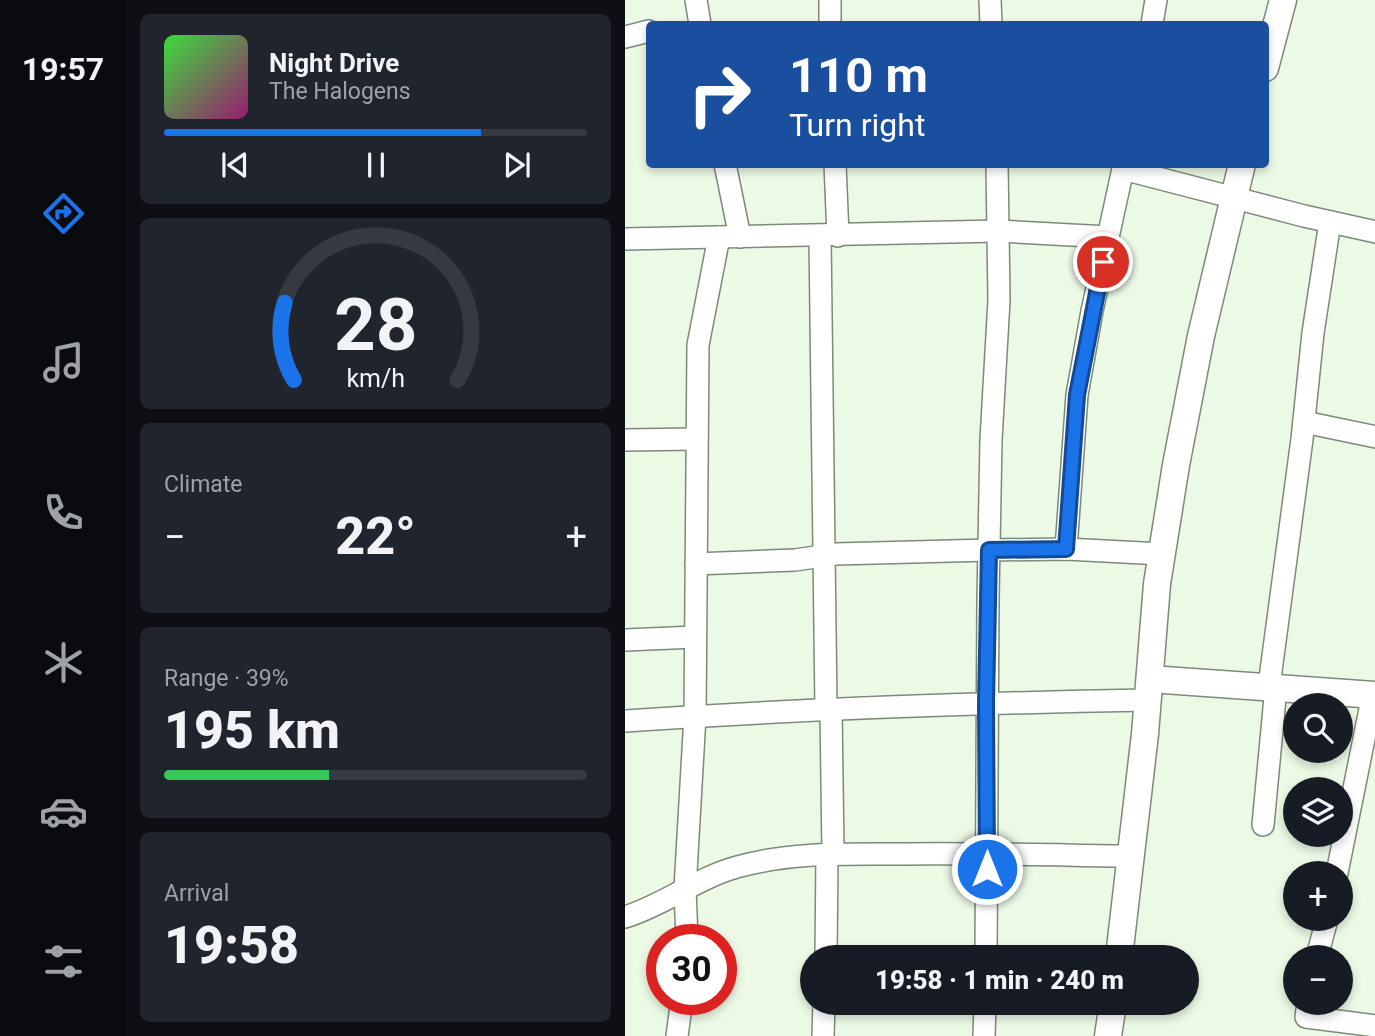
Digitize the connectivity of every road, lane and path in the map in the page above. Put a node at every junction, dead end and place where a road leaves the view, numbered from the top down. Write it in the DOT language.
graph roads {
  1 [pos="830,0"];
  2 [pos="990,0"];
  3 [pos="1156,0"];
  4 [pos="1283,0"];
  5 [pos="830,21"];
  6 [pos="991,21"];
  7 [pos="1152,21"];
  8 [pos="646,32"];
  9 [pos="625,37"];
  10 [pos="1269,53"];
  11 [pos="725,168"];
  12 [pos="835,168"];
  13 [pos="997,168"];
  14 [pos="1124,168"];
  15 [pos="1128,168"];
  16 [pos="1242,168"];
  17 [pos="1235,197"];
  18 [pos="1330,222"];
  19 [pos="998,231"];
  20 [pos="1375,232"];
  21 [pos="829,236"];
  22 [pos="729,237"];
  23 [pos="1108,237"];
  24 [pos="625,239"];
  25 [pos="1304,422"];
  26 [pos="1375,437"];
  27 [pos="697,439"];
  28 [pos="625,440"];
  29 [pos="1066,549"];
  30 [pos="989,550"];
  31 [pos="1162,554"];
  32 [pos="825,556"];
  33 [pos="696,564"];
  34 [pos="695,638"];
  35 [pos="625,640"];
  36 [pos="1273,687"];
  37 [pos="1149,689"];
  38 [pos="1374,694"];
  39 [pos="986,703"];
  40 [pos="829,709"];
  41 [pos="695,716"];
  42 [pos="625,721"];
  43 [pos="1263,825"];
  44 [pos="987,853"];
  45 [pos="830,854"];
  46 [pos="1130,856"];
  47 [pos="1339,861"];
  48 [pos="685,889"];
  49 [pos="625,917"];
  50 [pos="686,924"];
  51 [pos="826,945"];
  52 [pos="986,945"];
  53 [pos="1120,945"];
  54 [pos="680,1015"];
  55 [pos="824,1015"];
  56 [pos="985,1015"];
  57 [pos="1111,1015"];
  58 [pos="1306,1015"];
  59 [pos="1375,1026"];
  60 [pos="677,1036"];
  61 [pos="823,1036"];
  62 [pos="984,1036"];
  63 [pos="1108,1036"];
  1 -- 5 [label="street"];
  2 -- 6 [label="street"];
  3 -- 7 [label="street"];
  4 -- 10 [label="street"];
  8 -- 9 [label="street"];
  11 -- 22 [label="street"];
  12 -- 21 [label="street"];
  13 -- 19 [label="street"];
  14 -- 23 [label="street"];
  15 -- 17 [label="street"];
  16 -- 17 [label="street"];
  17 -- 18 [label="street"];
  17 -- 31 [label="street"];
  18 -- 20 [label="street"];
  18 -- 25 [label="street"];
  19 -- 21 [label="street"];
  19 -- 23 [label="street"];
  19 -- 30 [label="street"];
  21 -- 22 [label="street"];
  21 -- 32 [label="street"];
  22 -- 24 [label="street"];
  22 -- 27 [label="street"];
  23 -- 29 [label="street"];
  25 -- 26 [label="street"];
  25 -- 36 [label="street"];
  27 -- 28 [label="street"];
  27 -- 33 [label="street"];
  29 -- 30 [label="street"];
  29 -- 31 [label="street"];
  30 -- 32 [label="street"];
  30 -- 39 [label="street"];
  31 -- 37 [label="street"];
  32 -- 33 [label="street"];
  32 -- 40 [label="street"];
  33 -- 34 [label="street"];
  34 -- 35 [label="street"];
  34 -- 41 [label="street"];
  36 -- 37 [label="street"];
  36 -- 38 [label="street"];
  36 -- 43 [label="street"];
  37 -- 39 [label="street"];
  37 -- 46 [label="street"];
  38 -- 47 [label="street"];
  39 -- 40 [label="street"];
  39 -- 44 [label="street"];
  40 -- 41 [label="street"];
  40 -- 45 [label="street"];
  41 -- 42 [label="street"];
  41 -- 48 [label="street"];
  44 -- 45 [label="street"];
  44 -- 46 [label="street"];
  44 -- 52 [label="street"];
  45 -- 48 [label="street"];
  45 -- 51 [label="street"];
  46 -- 53 [label="street"];
  48 -- 49 [label="street"];
  48 -- 50 [label="street"];
  54 -- 60 [label="street"];
  55 -- 61 [label="street"];
  56 -- 62 [label="street"];
  57 -- 63 [label="street"];
  58 -- 59 [label="street"];
}
